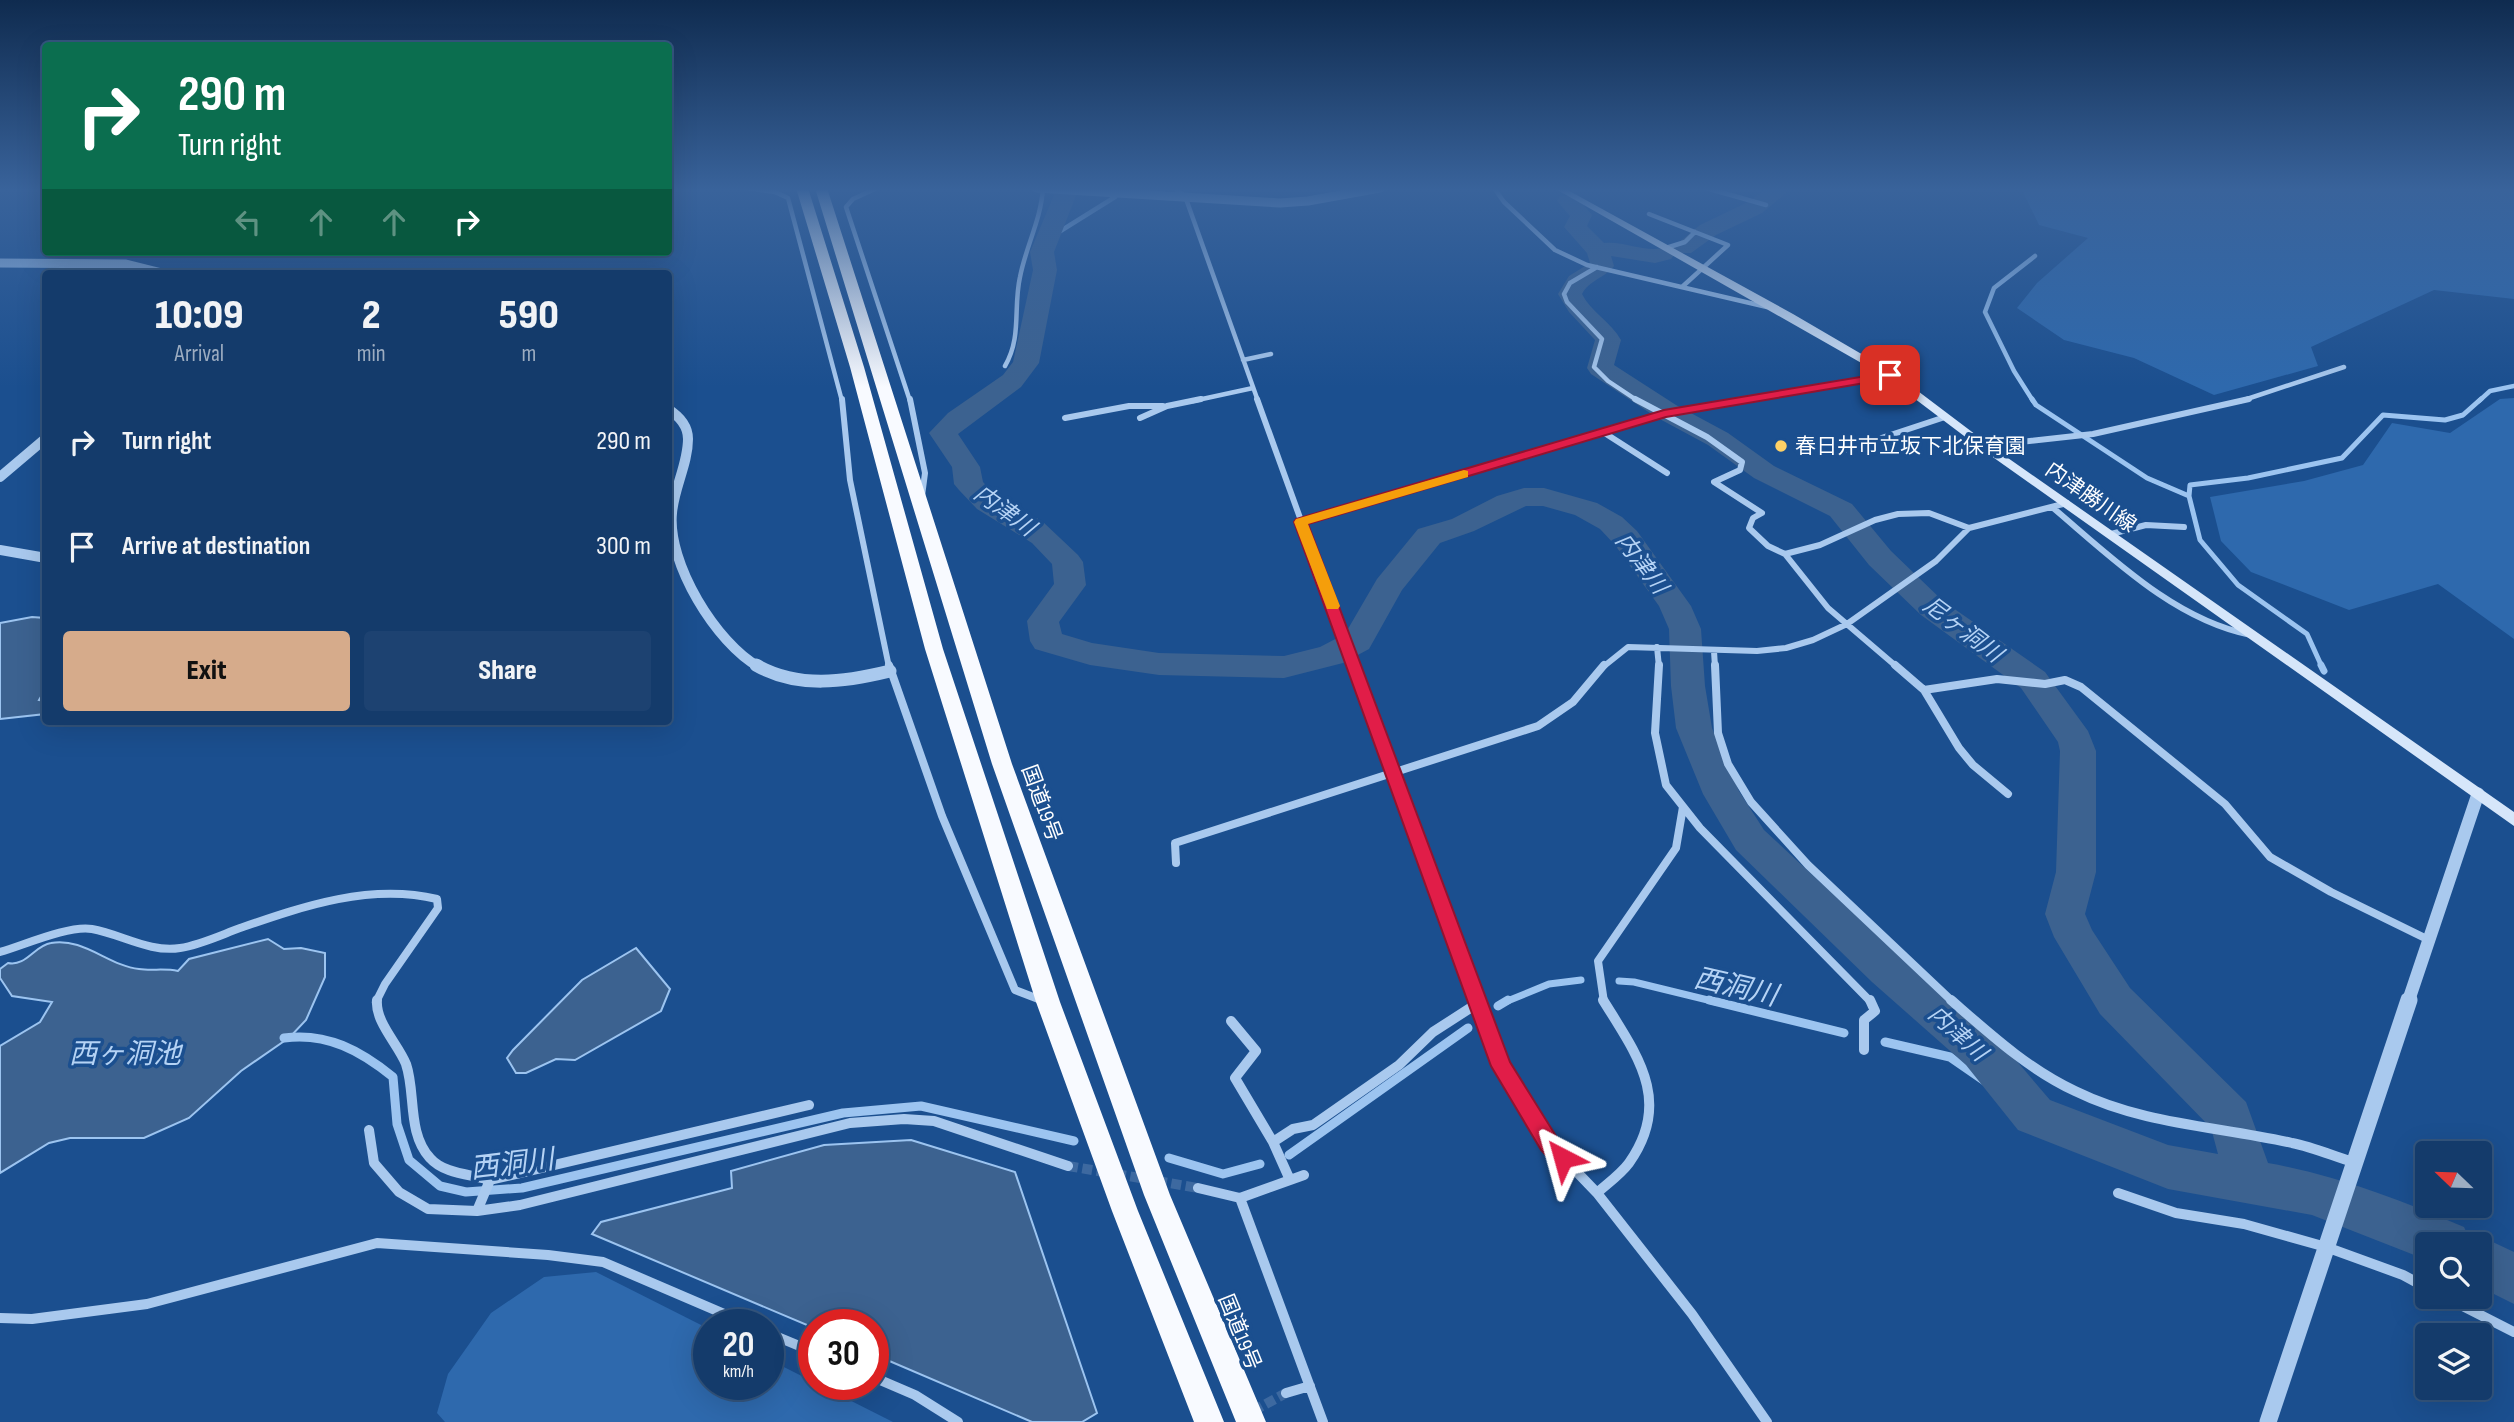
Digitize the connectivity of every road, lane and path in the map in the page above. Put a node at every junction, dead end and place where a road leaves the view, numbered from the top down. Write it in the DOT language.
graph roads {
  1 [pos="804,254"];
  2 [pos="822,254"];
  3 [pos="844,254"];
  4 [pos="862,254"];
  5 [pos="1027,254"];
  6 [pos="1205,254"];
  7 [pos="1566,254"];
  8 [pos="1677,254"];
  9 [pos="1717,254"];
  10 [pos="0,263"];
  11 [pos="1597,267"];
  12 [pos="1701,267"];
  13 [pos="150,270"];
  14 [pos="1682,287"];
  15 [pos="1777,309"];
  16 [pos="1271,354"];
  17 [pos="1242,360"];
  18 [pos="1005,366"];
  19 [pos="2344,368"];
  20 [pos="1890,375"];
  21 [pos="1253,388"];
  22 [pos="1167,406"];
  23 [pos="672,413"];
  24 [pos="1664,414"];
  25 [pos="1945,416"];
  26 [pos="1065,418"];
  27 [pos="1140,418"];
  28 [pos="1603,432"];
  29 [pos="42,441"];
  30 [pos="1984,446"];
  31 [pos="1839,452"];
  32 [pos="1667,473"];
  33 [pos="0,477"];
  34 [pos="2067,503"];
  35 [pos="920,506"];
  36 [pos="2052,507"];
  37 [pos="672,509"];
  38 [pos="1301,522"];
  39 [pos="2184,527"];
  40 [pos="1969,528"];
  41 [pos="672,531"];
  42 [pos="2111,534"];
  43 [pos="0,551"];
  44 [pos="1784,554"];
  45 [pos="42,557"];
  46 [pos="1847,624"];
  47 [pos="2255,635"];
  48 [pos="1657,647"];
  49 [pos="1714,651"];
  50 [pos="890,671"];
  51 [pos="1924,690"];
  52 [pos="1395,773"];
  53 [pos="2008,794"];
  54 [pos="2479,794"];
  55 [pos="1683,807"];
  56 [pos="2514,820"];
  57 [pos="1176,863"];
  58 [pos="2429,940"];
  59 [pos="0,951"];
  60 [pos="1048,1002"];
  61 [pos="1478,1003"];
  62 [pos="1231,1021"];
  63 [pos="1864,1050"];
  64 [pos="809,1105"];
  65 [pos="369,1130"];
  66 [pos="1273,1142"];
  67 [pos="2353,1162"];
  68 [pos="1068,1166"];
  69 [pos="1304,1175"];
  70 [pos="490,1180"];
  71 [pos="1290,1180"];
  72 [pos="1198,1188"];
  73 [pos="2118,1193"];
  74 [pos="1597,1194"];
  75 [pos="1240,1198"];
  76 [pos="477,1211"];
  77 [pos="2326,1247"];
  78 [pos="2415,1282"];
  79 [pos="713,1309"];
  80 [pos="2469,1309"];
  81 [pos="0,1318"];
  82 [pos="2514,1332"];
  83 [pos="889,1384"];
  84 [pos="1310,1386"];
  85 [pos="1286,1393"];
  86 [pos="958,1422"];
  87 [pos="1209,1422"];
  88 [pos="1251,1422"];
  89 [pos="1323,1422"];
  90 [pos="1767,1422"];
  91 [pos="2268,1422"];
  1 -- 50 [label="street"];
  2 -- 60 [label="highway"];
  3 -- 35 [label="highway, 国道19号"];
  4 -- 35 [label="street"];
  5 -- 18 [label="street"];
  6 -- 17 [label="street"];
  7 -- 11 [label="street"];
  8 -- 12 [label="main road, 内津勝川線"];
  9 -- 12 [label="street"];
  10 -- 13 [label="street"];
  11 -- 14 [label="street"];
  11 -- 24 [label="street"];
  12 -- 14 [label="street"];
  12 -- 15 [label="main road, 内津勝川線"];
  14 -- 15 [label="street"];
  15 -- 20 [label="main road, 内津勝川線"];
  16 -- 17 [label="street"];
  17 -- 21 [label="street"];
  19 -- 30 [label="street"];
  20 -- 24 [label="street"];
  20 -- 25 [label="main road, 内津勝川線"];
  21 -- 22 [label="street"];
  21 -- 38 [label="street"];
  22 -- 26 [label="street"];
  22 -- 27 [label="street"];
  23 -- 37 [label="street"];
  24 -- 28 [label="street"];
  24 -- 44 [label="street"];
  25 -- 30 [label="main road, 内津勝川線"];
  25 -- 31 [label="street"];
  28 -- 32 [label="street"];
  28 -- 38 [label="street"];
  29 -- 33 [label="street"];
  30 -- 34 [label="main road, 内津勝川線"];
  34 -- 36 [label="street"];
  34 -- 42 [label="main road, 内津勝川線"];
  35 -- 88 [label="highway, 国道19号"];
  36 -- 40 [label="street"];
  36 -- 47 [label="street"];
  38 -- 52 [label="street"];
  39 -- 42 [label="street"];
  40 -- 44 [label="street"];
  40 -- 46 [label="street"];
  41 -- 50 [label="street"];
  42 -- 47 [label="main road, 内津勝川線"];
  43 -- 45 [label="street"];
  44 -- 46 [label="street"];
  46 -- 49 [label="street"];
  46 -- 51 [label="street"];
  47 -- 54 [label="main road, 内津勝川線"];
  48 -- 49 [label="street"];
  48 -- 52 [label="street"];
  48 -- 55 [label="street"];
  49 -- 67 [label="street"];
  50 -- 60 [label="street"];
  51 -- 53 [label="street"];
  51 -- 58 [label="street"];
  52 -- 57 [label="street"];
  52 -- 61 [label="street"];
  54 -- 56 [label="main road, 内津勝川線"];
  54 -- 58 [label="street"];
  55 -- 63 [label="street"];
  55 -- 74 [label="street"];
  58 -- 67 [label="street"];
  59 -- 70 [label="street"];
  60 -- 87 [label="highway"];
  61 -- 66 [label="street"];
  61 -- 74 [label="street"];
  62 -- 66 [label="street"];
  64 -- 70 [label="street"];
  65 -- 76 [label="street"];
  66 -- 71 [label="street"];
  67 -- 77 [label="street"];
  68 -- 76 [label="street"];
  69 -- 71 [label="street"];
  70 -- 76 [label="street"];
  71 -- 75 [label="street"];
  72 -- 75 [label="street"];
  73 -- 77 [label="street"];
  74 -- 90 [label="street"];
  75 -- 84 [label="street"];
  77 -- 78 [label="street"];
  77 -- 91 [label="street"];
  79 -- 81 [label="street"];
  80 -- 82 [label="street"];
  83 -- 86 [label="street"];
  84 -- 85 [label="street"];
  84 -- 89 [label="street"];
}
